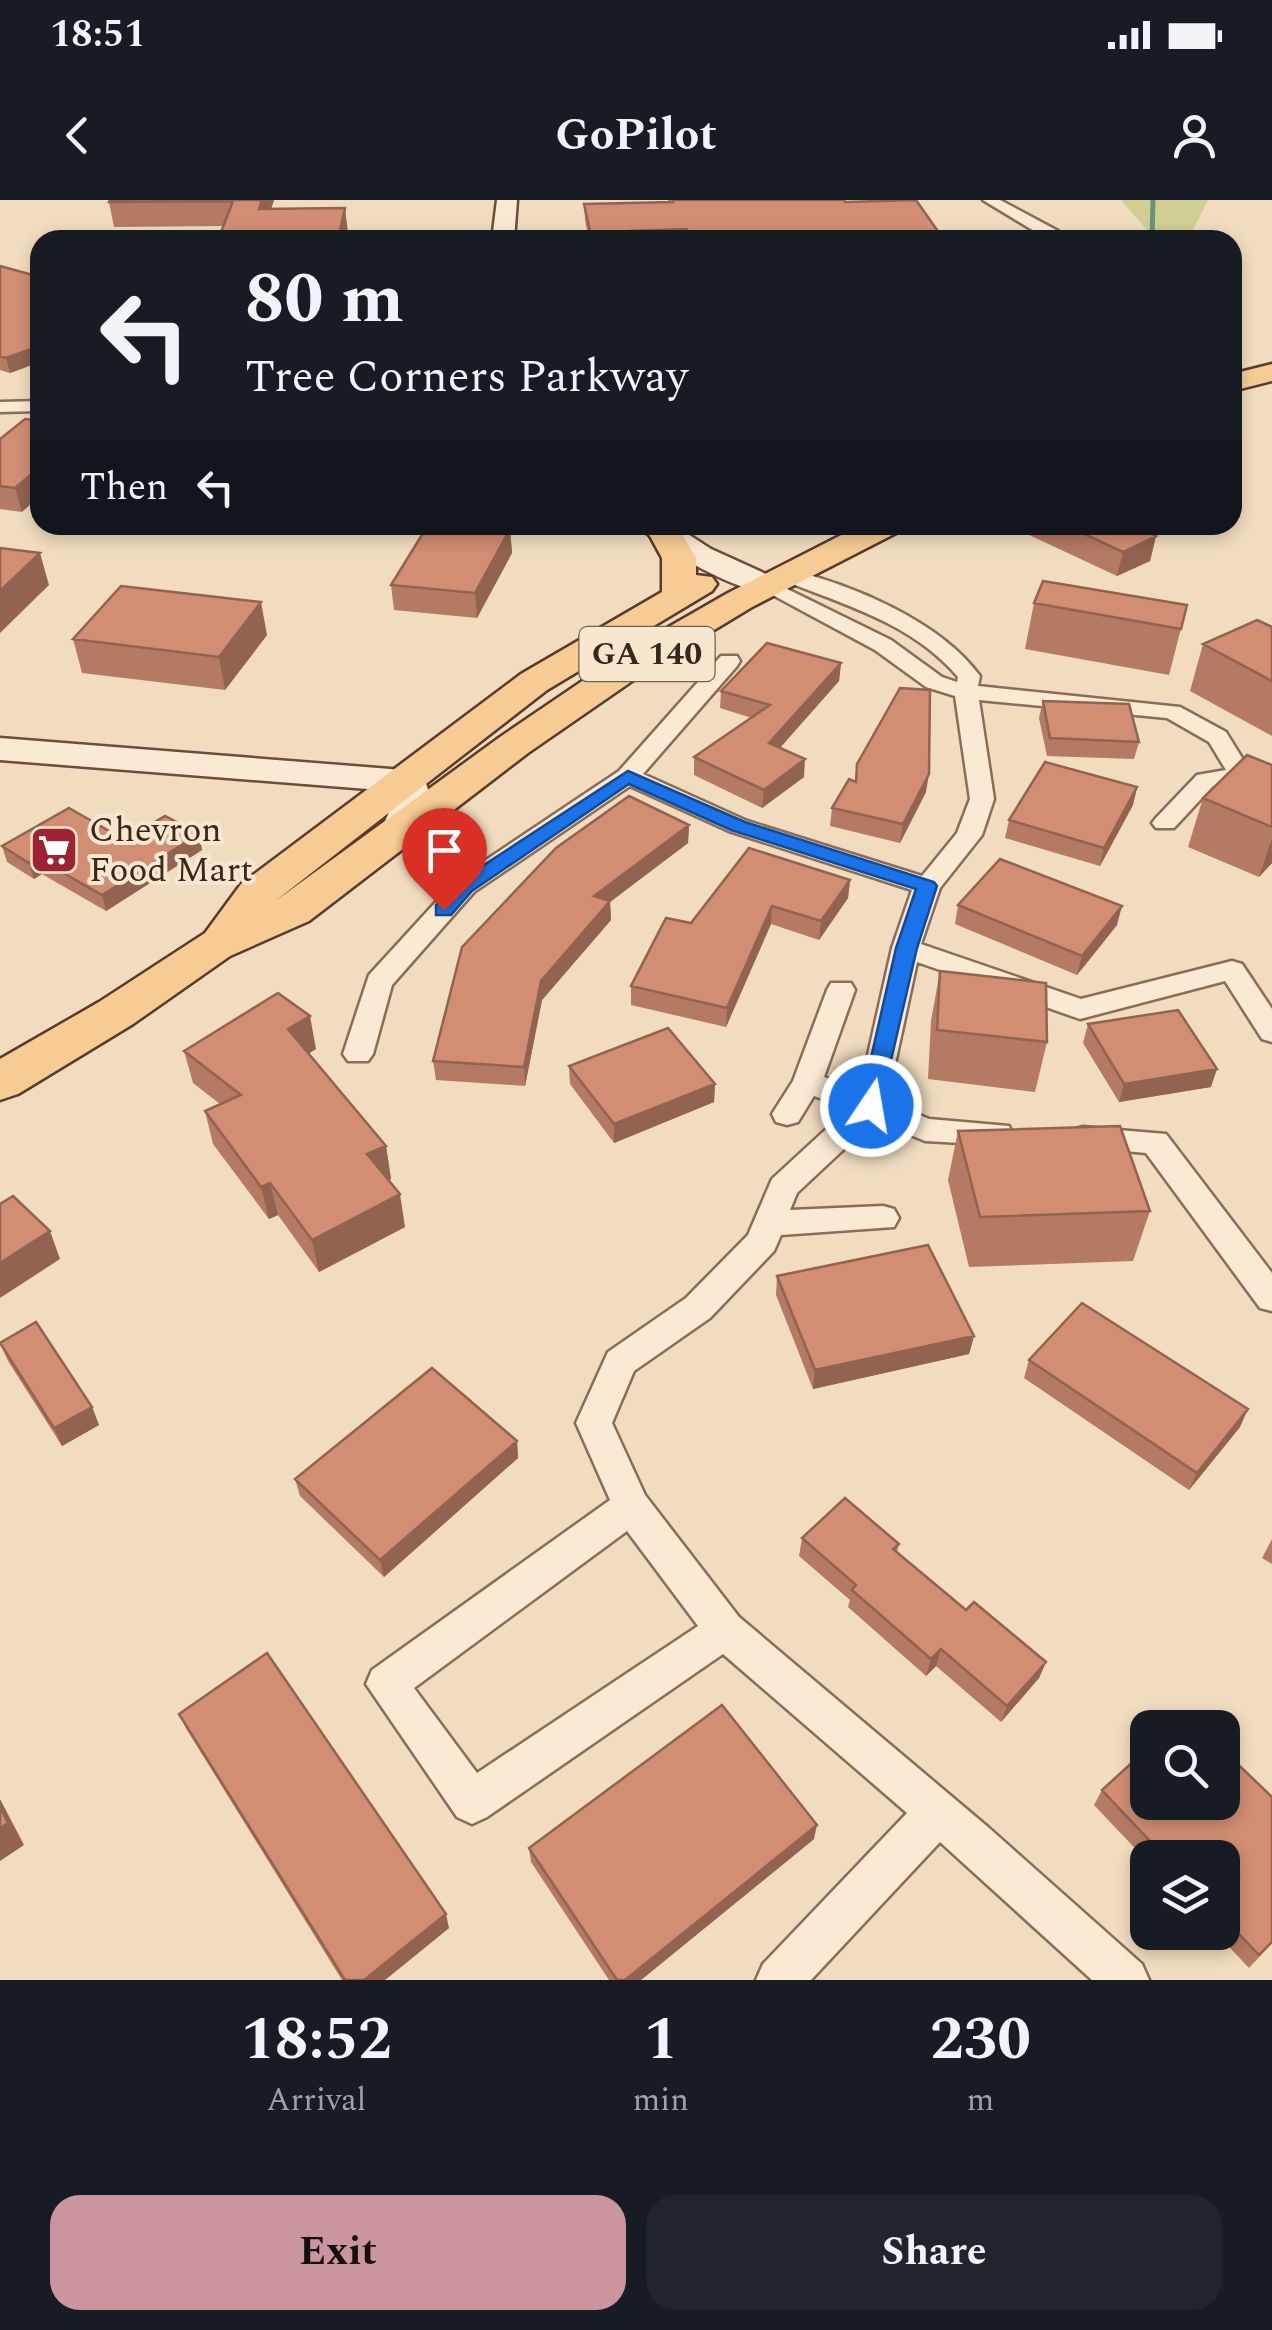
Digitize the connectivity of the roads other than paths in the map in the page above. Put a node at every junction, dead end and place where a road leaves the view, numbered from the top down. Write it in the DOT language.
graph roads {
  1 [pos="507,200"];
  2 [pos="990,200"];
  3 [pos="504,230"];
  4 [pos="1046,230"];
  5 [pos="1272,372"];
  6 [pos="1242,380"];
  7 [pos="30,406"];
  8 [pos="0,407"];
  9 [pos="672,535"];
  10 [pos="684,535"];
  11 [pos="856,535"];
  12 [pos="759,567"];
  13 [pos="680,596"];
  14 [pos="924,629"];
  15 [pos="883,645"];
  16 [pos="729,660"];
  17 [pos="966,692"];
  18 [pos="0,749"];
  19 [pos="324,774"];
  20 [pos="628,776"];
  21 [pos="1242,776"];
  22 [pos="403,780"];
  23 [pos="1272,787"];
  24 [pos="1165,823"];
  25 [pos="344,827"];
  26 [pos="400,830"];
  27 [pos="927,886"];
  28 [pos="214,946"];
  29 [pos="906,948"];
  30 [pos="841,990"];
  31 [pos="1272,1032"];
  32 [pos="358,1054"];
  33 [pos="0,1082"];
  34 [pos="807,1082"];
  35 [pos="871,1106"];
  36 [pos="787,1114"];
  37 [pos="883,1218"];
  38 [pos="770,1222"];
  39 [pos="1272,1298"];
  40 [pos="631,1506"];
  41 [pos="725,1630"];
  42 [pos="937,1813"];
  43 [pos="779,1980"];
  44 [pos="1126,1980"];
  1 -- 3 [label="street"];
  2 -- 4 [label="street"];
  5 -- 6 [label="main road"];
  7 -- 8 [label="street"];
  9 -- 13 [label="main road"];
  10 -- 12 [label="street"];
  11 -- 12 [label="main road, GA 140"];
  12 -- 13 [label="main road, GA 140"];
  12 -- 14 [label="street"];
  12 -- 15 [label="street"];
  12 -- 26 [label="main road, GA 140"];
  13 -- 22 [label="main road, GA 140"];
  14 -- 15 [label="street"];
  14 -- 17 [label="street"];
  15 -- 17 [label="street"];
  16 -- 20 [label="street"];
  17 -- 21 [label="street"];
  17 -- 27 [label="street"];
  18 -- 19 [label="street"];
  19 -- 22 [label="street"];
  19 -- 25 [label="street"];
  20 -- 27 [label="street"];
  20 -- 32 [label="street"];
  21 -- 23 [label="street"];
  21 -- 24 [label="street"];
  22 -- 25 [label="main road, GA 140"];
  22 -- 26 [label="street"];
  25 -- 28 [label="main road, GA 140"];
  26 -- 28 [label="main road, GA 140"];
  27 -- 29 [label="street"];
  28 -- 33 [label="main road, GA 140"];
  29 -- 31 [label="street"];
  29 -- 35 [label="street"];
  30 -- 34 [label="street"];
  34 -- 35 [label="street"];
  34 -- 36 [label="street"];
  35 -- 38 [label="street"];
  35 -- 39 [label="street"];
  37 -- 38 [label="street"];
  38 -- 40 [label="street"];
  40 -- 41 [label="street"];
  40 -- 41 [label="street"];
  41 -- 42 [label="street"];
  42 -- 43 [label="street"];
  42 -- 44 [label="street"];
}
